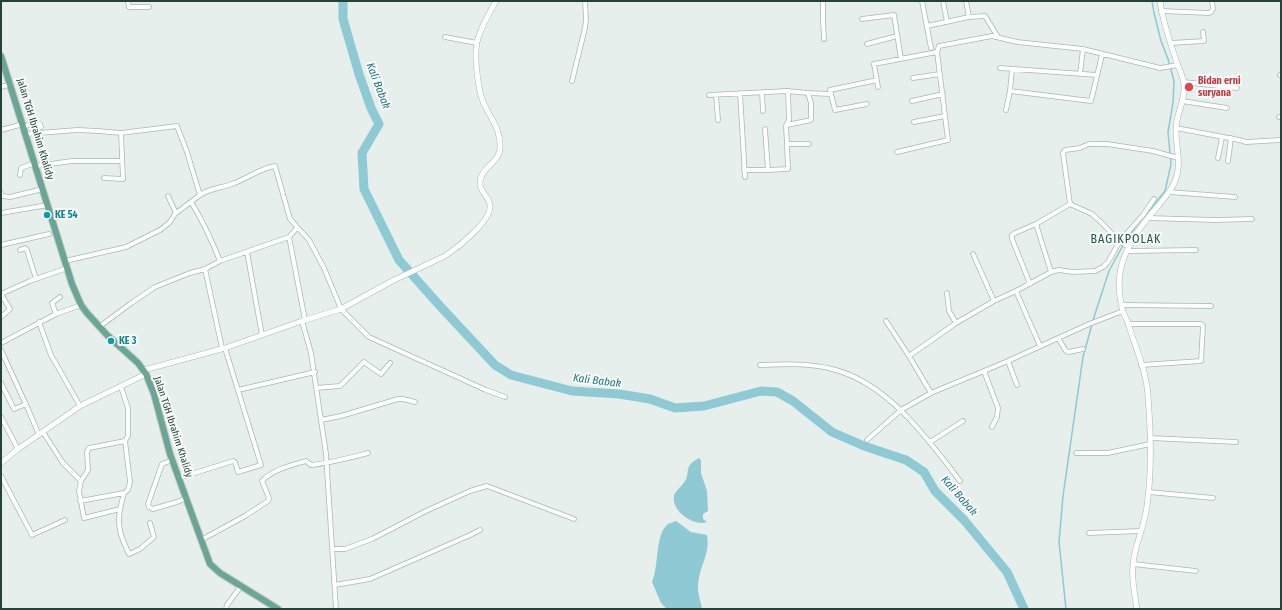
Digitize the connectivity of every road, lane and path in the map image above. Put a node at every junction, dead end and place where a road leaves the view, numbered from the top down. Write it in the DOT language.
graph roads {
  1 [pos="128,1"];
  2 [pos="496,1"];
  3 [pos="585,1"];
  4 [pos="823,1"];
  5 [pos="922,1"];
  6 [pos="943,1"];
  7 [pos="966,1"];
  8 [pos="1160,1"];
  9 [pos="1212,1"];
  10 [pos="149,7"];
  11 [pos="1161,11"];
  12 [pos="969,17"];
  13 [pos="862,19"];
  14 [pos="947,22"];
  15 [pos="927,26"];
  16 [pos="1203,32"];
  17 [pos="897,36"];
  18 [pos="445,37"];
  19 [pos="998,38"];
  20 [pos="824,39"];
  21 [pos="477,43"];
  22 [pos="867,44"];
  23 [pos="1171,44"];
  24 [pos="931,48"];
  25 [pos="1083,49"];
  26 [pos="937,52"];
  27 [pos="1102,55"];
  28 [pos="1,56"];
  29 [pos="901,59"];
  30 [pos="1178,65"];
  31 [pos="1000,68"];
  32 [pos="1012,69"];
  33 [pos="940,74"];
  34 [pos="1080,74"];
  35 [pos="1096,75"];
  36 [pos="913,78"];
  37 [pos="877,80"];
  38 [pos="572,81"];
  39 [pos="1184,82"];
  40 [pos="10,84"];
  41 [pos="1,87"];
  42 [pos="878,87"];
  43 [pos="1237,88"];
  44 [pos="788,91"];
  45 [pos="1010,91"];
  46 [pos="762,92"];
  47 [pos="808,93"];
  48 [pos="740,94"];
  49 [pos="831,94"];
  50 [pos="942,94"];
  51 [pos="716,95"];
  52 [pos="709,96"];
  53 [pos="912,101"];
  54 [pos="1182,101"];
  55 [pos="867,104"];
  56 [pos="1227,108"];
  57 [pos="1006,110"];
  58 [pos="763,111"];
  59 [pos="945,116"];
  60 [pos="718,120"];
  61 [pos="914,122"];
  62 [pos="23,125"];
  63 [pos="787,125"];
  64 [pos="41,127"];
  65 [pos="1176,128"];
  66 [pos="764,129"];
  67 [pos="1,130"];
  68 [pos="121,133"];
  69 [pos="26,134"];
  70 [pos="1222,136"];
  71 [pos="1231,138"];
  72 [pos="1281,140"];
  73 [pos="787,144"];
  74 [pos="808,144"];
  75 [pos="897,152"];
  76 [pos="1176,158"];
  77 [pos="1218,158"];
  78 [pos="122,161"];
  79 [pos="1228,161"];
  80 [pos="35,165"];
  81 [pos="744,170"];
  82 [pos="768,170"];
  83 [pos="20,175"];
  84 [pos="745,177"];
  85 [pos="104,178"];
  86 [pos="43,189"];
  87 [pos="1169,192"];
  88 [pos="1,193"];
  89 [pos="200,195"];
  90 [pos="168,196"];
  91 [pos="1235,197"];
  92 [pos="1154,199"];
  93 [pos="192,202"];
  94 [pos="1070,204"];
  95 [pos="48,205"];
  96 [pos="1,213"];
  97 [pos="176,213"];
  98 [pos="1148,218"];
  99 [pos="1252,219"];
  100 [pos="1036,224"];
  101 [pos="296,228"];
  102 [pos="49,234"];
  103 [pos="289,237"];
  104 [pos="1121,241"];
  105 [pos="1,245"];
  106 [pos="1127,248"];
  107 [pos="20,250"];
  108 [pos="1196,250"];
  109 [pos="247,252"];
  110 [pos="973,254"];
  111 [pos="65,261"];
  112 [pos="220,262"];
  113 [pos="67,268"];
  114 [pos="205,269"];
  115 [pos="1050,272"];
  116 [pos="36,279"];
  117 [pos="1030,284"];
  118 [pos="1016,291"];
  119 [pos="947,293"];
  120 [pos="1,294"];
  121 [pos="60,297"];
  122 [pos="994,301"];
  123 [pos="81,305"];
  124 [pos="1211,306"];
  125 [pos="1122,308"];
  126 [pos="341,309"];
  127 [pos="56,314"];
  128 [pos="1,317"];
  129 [pos="304,320"];
  130 [pos="886,321"];
  131 [pos="39,322"];
  132 [pos="956,323"];
  133 [pos="1129,324"];
  134 [pos="99,327"];
  135 [pos="262,335"];
  136 [pos="1058,338"];
  137 [pos="1,343"];
  138 [pos="1040,346"];
  139 [pos="224,348"];
  140 [pos="1083,349"];
  141 [pos="1,350"];
  142 [pos="909,356"];
  143 [pos="1008,361"];
  144 [pos="390,363"];
  145 [pos="1141,364"];
  146 [pos="760,365"];
  147 [pos="984,371"];
  148 [pos="145,372"];
  149 [pos="314,372"];
  150 [pos="1,383"];
  151 [pos="1017,385"];
  152 [pos="121,387"];
  153 [pos="316,388"];
  154 [pos="238,390"];
  155 [pos="931,393"];
  156 [pos="505,397"];
  157 [pos="414,402"];
  158 [pos="26,404"];
  159 [pos="80,406"];
  160 [pos="901,410"];
  161 [pos="1,417"];
  162 [pos="321,420"];
  163 [pos="963,421"];
  164 [pos="992,427"];
  165 [pos="41,434"];
  166 [pos="1150,438"];
  167 [pos="867,440"];
  168 [pos="125,441"];
  169 [pos="930,442"];
  170 [pos="1236,442"];
  171 [pos="1150,444"];
  172 [pos="18,449"];
  173 [pos="1076,452"];
  174 [pos="368,453"];
  175 [pos="172,460"];
  176 [pos="1,463"];
  177 [pos="327,463"];
  178 [pos="1,476"];
  179 [pos="179,478"];
  180 [pos="81,481"];
  181 [pos="960,481"];
  182 [pos="1149,492"];
  183 [pos="124,493"];
  184 [pos="186,498"];
  185 [pos="1213,498"];
  186 [pos="80,501"];
  187 [pos="120,509"];
  188 [pos="574,519"];
  189 [pos="65,520"];
  190 [pos="150,523"];
  191 [pos="480,530"];
  192 [pos="1142,531"];
  193 [pos="1089,533"];
  194 [pos="201,540"];
  195 [pos="332,549"];
  196 [pos="1133,564"];
  197 [pos="1196,571"];
  198 [pos="335,585"];
  199 [pos="241,586"];
  200 [pos="226,609"];
  201 [pos="278,609"];
  202 [pos="336,609"];
  203 [pos="1137,609"];
  1 -- 10 [label="street"];
  2 -- 21 [label="street"];
  3 -- 38 [label="street"];
  4 -- 20 [label="street"];
  5 -- 15 [label="street"];
  6 -- 14 [label="street"];
  7 -- 12 [label="street"];
  8 -- 11 [label="street"];
  9 -- 11 [label="street"];
  11 -- 23 [label="street"];
  12 -- 14 [label="street"];
  12 -- 19 [label="street"];
  13 -- 17 [label="street"];
  14 -- 15 [label="street"];
  15 -- 24 [label="street"];
  16 -- 23 [label="street"];
  17 -- 22 [label="street"];
  17 -- 29 [label="street"];
  18 -- 21 [label="street"];
  19 -- 25 [label="street"];
  19 -- 26 [label="street"];
  21 -- 126 [label="street"];
  23 -- 30 [label="street"];
  25 -- 27 [label="street"];
  25 -- 34 [label="street"];
  26 -- 29 [label="street"];
  26 -- 33 [label="street"];
  27 -- 30 [label="street"];
  27 -- 35 [label="street"];
  28 -- 40 [label="main road, Jalan TGH Ibrahim Khalidy"];
  29 -- 37 [label="street"];
  30 -- 39 [label="street"];
  31 -- 32 [label="street"];
  32 -- 34 [label="street"];
  32 -- 45 [label="street"];
  33 -- 36 [label="street"];
  33 -- 50 [label="street"];
  34 -- 35 [label="street"];
  35 -- 45 [label="street"];
  37 -- 42 [label="street"];
  37 -- 49 [label="street"];
  39 -- 43 [label="street"];
  39 -- 54 [label="street"];
  40 -- 41 [label="street"];
  40 -- 62 [label="main road, Jalan TGH Ibrahim Khalidy"];
  44 -- 46 [label="street"];
  44 -- 47 [label="street"];
  44 -- 63 [label="street"];
  45 -- 57 [label="street"];
  46 -- 48 [label="street"];
  46 -- 58 [label="street"];
  47 -- 49 [label="street"];
  47 -- 63 [label="street"];
  48 -- 51 [label="street"];
  48 -- 81 [label="street"];
  49 -- 55 [label="street"];
  50 -- 53 [label="street"];
  50 -- 59 [label="street"];
  51 -- 52 [label="street"];
  51 -- 60 [label="street"];
  54 -- 56 [label="street"];
  54 -- 65 [label="street"];
  59 -- 61 [label="street"];
  59 -- 75 [label="street"];
  62 -- 64 [label="street"];
  62 -- 67 [label="street"];
  62 -- 69 [label="main road, Jalan TGH Ibrahim Khalidy"];
  63 -- 73 [label="street"];
  65 -- 70 [label="street"];
  65 -- 76 [label="street"];
  66 -- 82 [label="street"];
  68 -- 69 [label="street"];
  68 -- 78 [label="street"];
  68 -- 89 [label="street"];
  69 -- 80 [label="main road, Jalan TGH Ibrahim Khalidy"];
  70 -- 71 [label="street"];
  70 -- 77 [label="street"];
  71 -- 72 [label="street"];
  71 -- 79 [label="street"];
  73 -- 74 [label="street"];
  73 -- 82 [label="street"];
  76 -- 87 [label="street"];
  76 -- 94 [label="street"];
  78 -- 80 [label="street"];
  78 -- 85 [label="street"];
  80 -- 83 [label="street"];
  80 -- 86 [label="main road, Jalan TGH Ibrahim Khalidy"];
  81 -- 82 [label="street"];
  81 -- 84 [label="street"];
  86 -- 88 [label="street"];
  86 -- 95 [label="main road, Jalan TGH Ibrahim Khalidy"];
  87 -- 91 [label="street"];
  87 -- 98 [label="street"];
  89 -- 93 [label="street"];
  89 -- 101 [label="street"];
  90 -- 97 [label="street"];
  92 -- 104 [label="street"];
  93 -- 97 [label="street"];
  93 -- 112 [label="street"];
  94 -- 100 [label="street"];
  94 -- 104 [label="street"];
  95 -- 96 [label="street"];
  95 -- 111 [label="main road, Jalan TGH Ibrahim Khalidy"];
  97 -- 111 [label="street"];
  98 -- 99 [label="street"];
  98 -- 106 [label="street"];
  100 -- 115 [label="street"];
  100 -- 117 [label="street"];
  101 -- 103 [label="street"];
  101 -- 126 [label="street"];
  102 -- 105 [label="street"];
  103 -- 109 [label="street"];
  103 -- 129 [label="street"];
  104 -- 106 [label="street"];
  104 -- 115 [label="street"];
  106 -- 108 [label="street"];
  106 -- 125 [label="street"];
  107 -- 116 [label="street"];
  109 -- 112 [label="street"];
  109 -- 135 [label="street"];
  110 -- 122 [label="street"];
  111 -- 113 [label="main road, Jalan TGH Ibrahim Khalidy"];
  112 -- 114 [label="street"];
  113 -- 116 [label="street"];
  113 -- 123 [label="main road, Jalan TGH Ibrahim Khalidy"];
  114 -- 134 [label="street"];
  114 -- 139 [label="street"];
  115 -- 117 [label="street"];
  116 -- 120 [label="street"];
  117 -- 118 [label="street"];
  118 -- 122 [label="street"];
  118 -- 138 [label="street"];
  119 -- 132 [label="street"];
  120 -- 128 [label="street"];
  121 -- 127 [label="street"];
  122 -- 132 [label="street"];
  123 -- 127 [label="street"];
  123 -- 134 [label="main road, Jalan TGH Ibrahim Khalidy"];
  124 -- 125 [label="street"];
  125 -- 133 [label="street"];
  125 -- 136 [label="street"];
  126 -- 129 [label="street"];
  126 -- 156 [label="street"];
  127 -- 131 [label="street"];
  129 -- 135 [label="street"];
  129 -- 149 [label="street"];
  130 -- 142 [label="street"];
  131 -- 137 [label="street"];
  131 -- 159 [label="street"];
  132 -- 142 [label="street"];
  133 -- 145 [label="street"];
  133 -- 145 [label="street"];
  134 -- 148 [label="main road, Jalan TGH Ibrahim Khalidy"];
  135 -- 139 [label="street"];
  136 -- 138 [label="street"];
  136 -- 140 [label="street"];
  138 -- 143 [label="street"];
  139 -- 148 [label="street"];
  139 -- 154 [label="street"];
  141 -- 158 [label="street"];
  142 -- 155 [label="street"];
  143 -- 147 [label="street"];
  143 -- 151 [label="street"];
  144 -- 153 [label="street"];
  145 -- 166 [label="street"];
  146 -- 160 [label="street"];
  147 -- 155 [label="street"];
  147 -- 164 [label="street"];
  148 -- 152 [label="street"];
  148 -- 175 [label="main road, Jalan TGH Ibrahim Khalidy"];
  149 -- 153 [label="street"];
  149 -- 154 [label="street"];
  150 -- 158 [label="street"];
  152 -- 159 [label="street"];
  152 -- 168 [label="street"];
  153 -- 162 [label="street"];
  154 -- 179 [label="street"];
  155 -- 160 [label="street"];
  157 -- 162 [label="street"];
  158 -- 165 [label="street"];
  159 -- 165 [label="street"];
  160 -- 167 [label="street"];
  160 -- 169 [label="street"];
  161 -- 172 [label="street"];
  162 -- 177 [label="street"];
  163 -- 169 [label="street"];
  165 -- 172 [label="street"];
  165 -- 180 [label="street"];
  166 -- 170 [label="street"];
  166 -- 171 [label="street"];
  168 -- 180 [label="street"];
  168 -- 183 [label="street"];
  169 -- 181 [label="street"];
  171 -- 173 [label="street"];
  171 -- 182 [label="street"];
  172 -- 176 [label="street"];
  174 -- 177 [label="street"];
  175 -- 179 [label="main road, Jalan TGH Ibrahim Khalidy"];
  175 -- 184 [label="street"];
  177 -- 194 [label="street"];
  177 -- 195 [label="street"];
  178 -- 189 [label="street"];
  179 -- 184 [label="main road, Jalan TGH Ibrahim Khalidy"];
  180 -- 186 [label="street"];
  182 -- 185 [label="street"];
  182 -- 192 [label="street"];
  183 -- 186 [label="street"];
  183 -- 187 [label="street"];
  184 -- 194 [label="main road, Jalan TGH Ibrahim Khalidy"];
  186 -- 187 [label="street"];
  187 -- 190 [label="street"];
  188 -- 195 [label="street"];
  191 -- 198 [label="street"];
  192 -- 193 [label="street"];
  192 -- 196 [label="street"];
  194 -- 199 [label="main road, Jalan TGH Ibrahim Khalidy"];
  195 -- 198 [label="street"];
  196 -- 197 [label="street"];
  196 -- 203 [label="street"];
  198 -- 202 [label="street"];
  199 -- 200 [label="street"];
  199 -- 201 [label="main road, Jalan TGH Ibrahim Khalidy"];
}
